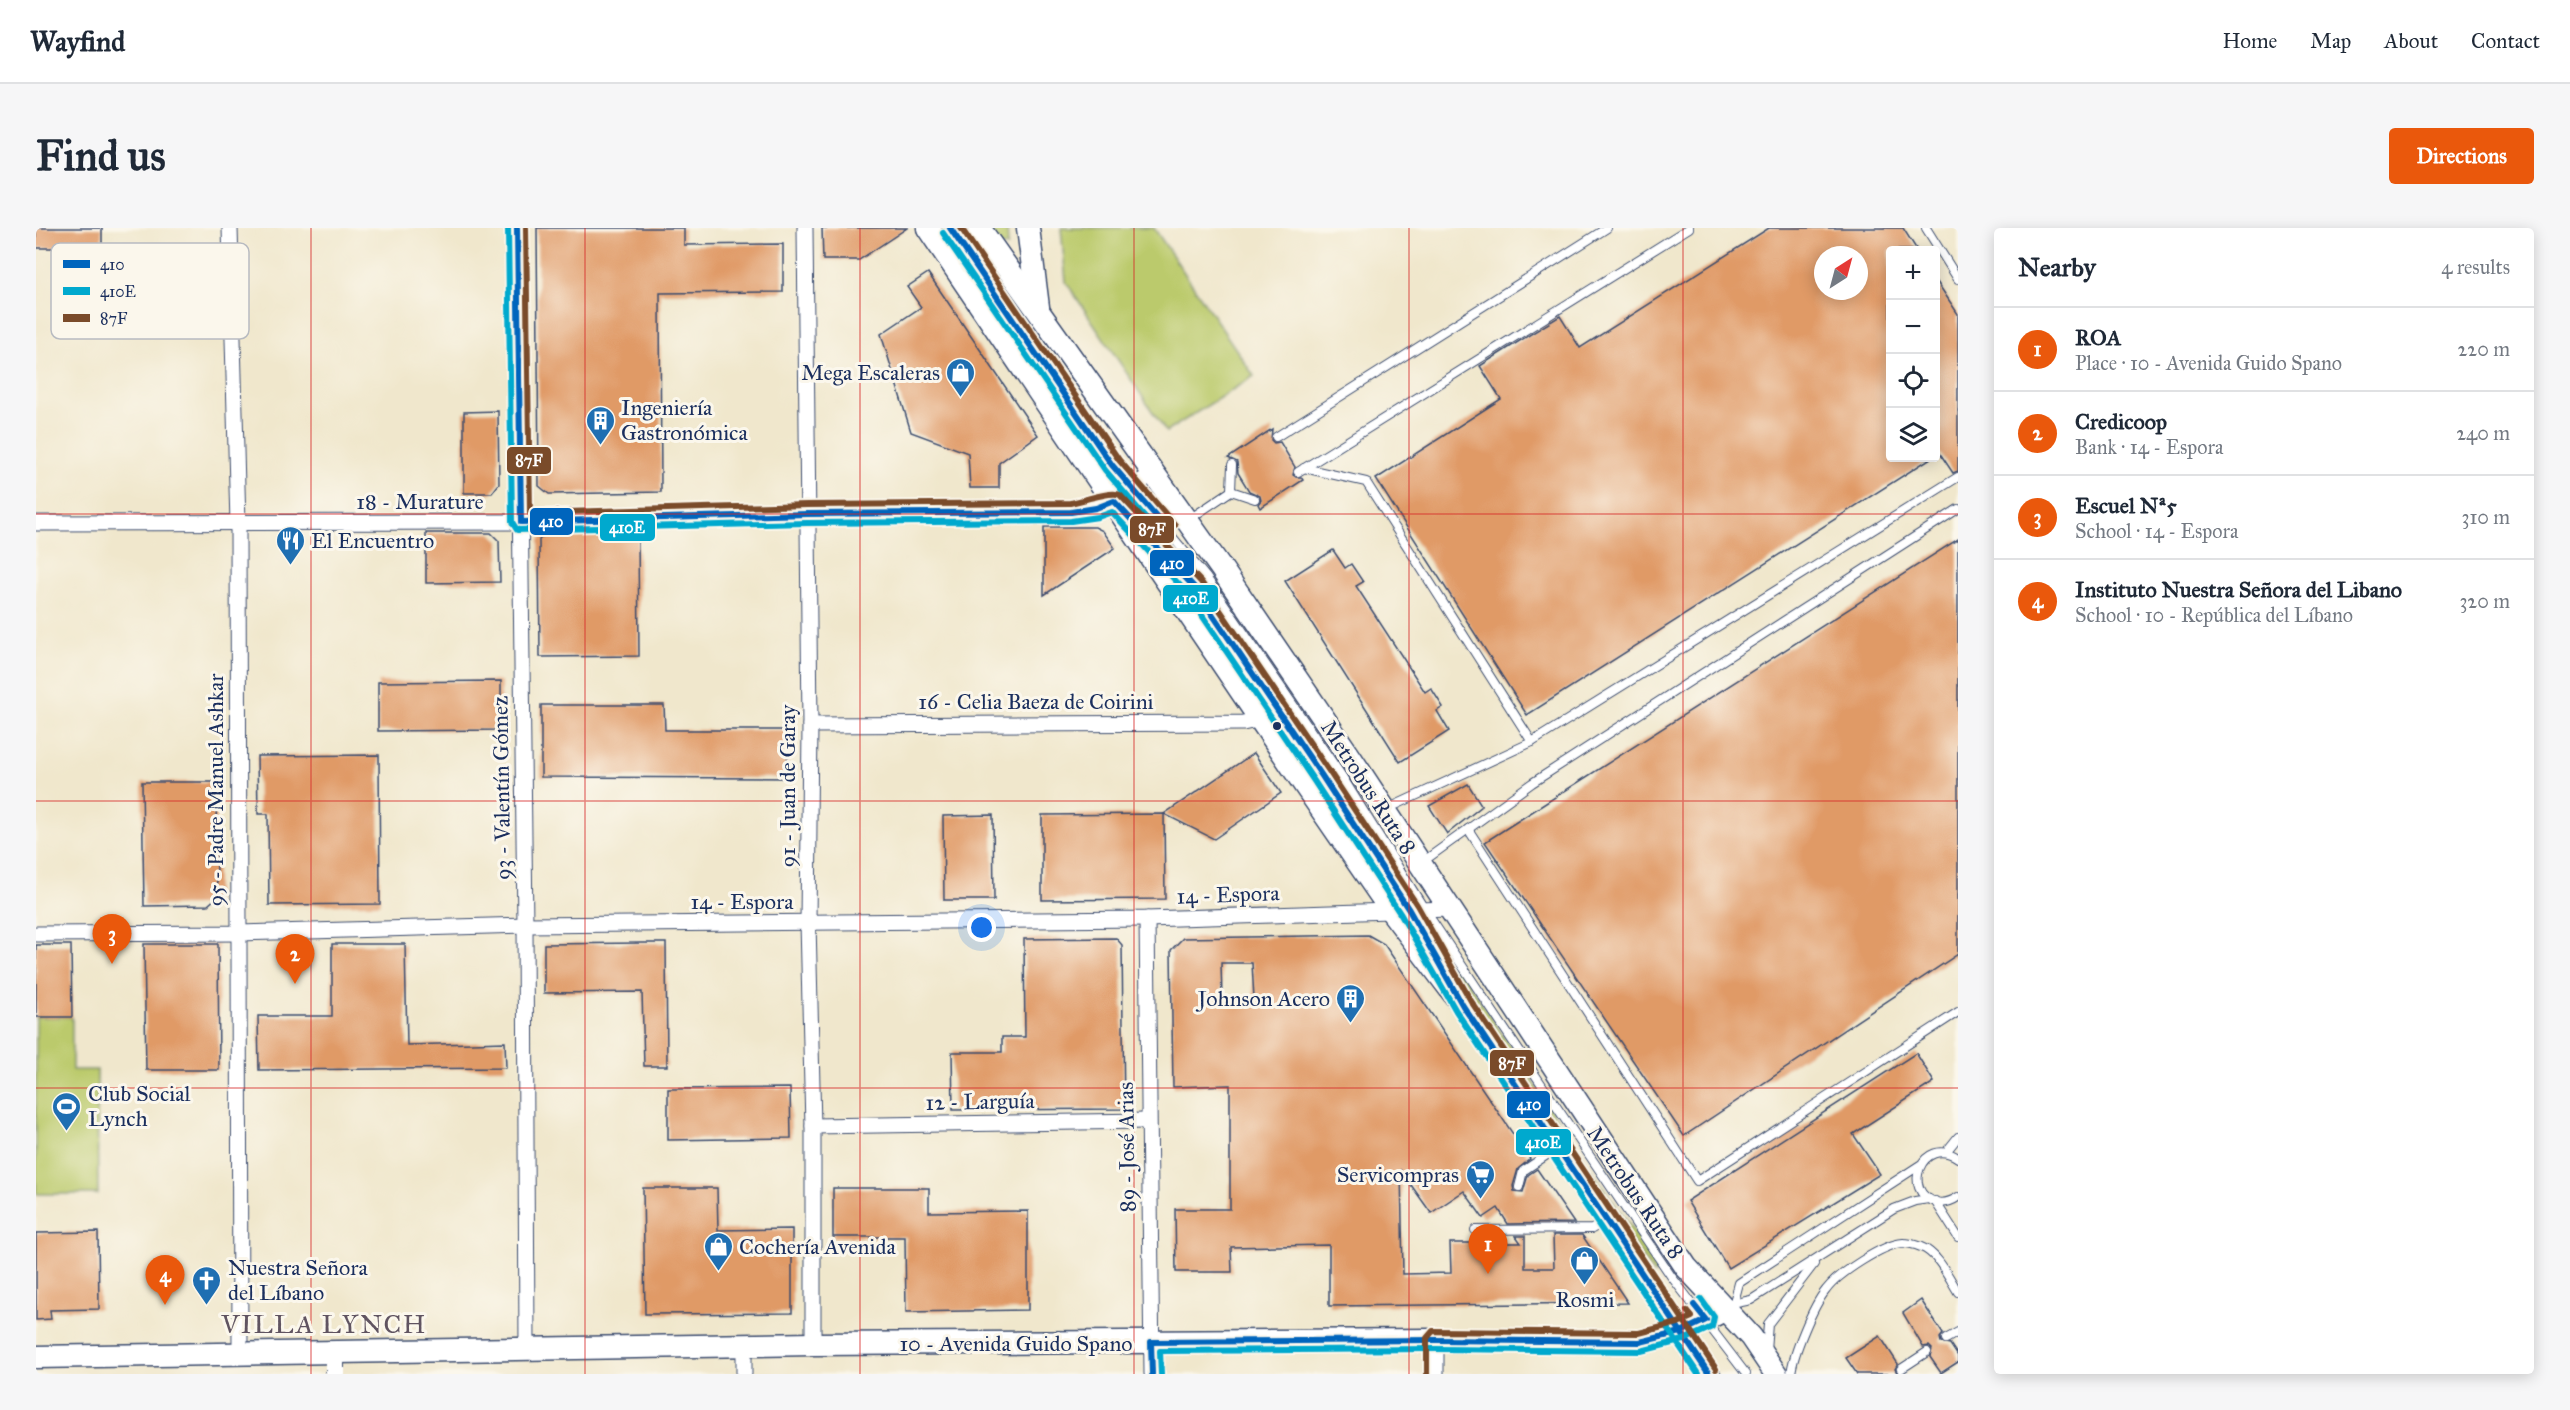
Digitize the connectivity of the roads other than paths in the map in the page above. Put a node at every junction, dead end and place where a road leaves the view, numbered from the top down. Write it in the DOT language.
graph roads {
  1 [pos="230,228"];
  2 [pos="517,228"];
  3 [pos="805,228"];
  4 [pos="928,228"];
  5 [pos="950,228"];
  6 [pos="967,228"];
  7 [pos="979,228"];
  8 [pos="1028,228"];
  9 [pos="1607,228"];
  10 [pos="1689,228"];
  11 [pos="1926,228"];
  12 [pos="230,243"];
  13 [pos="1958,279"];
  14 [pos="1038,311"];
  15 [pos="233,339"];
  16 [pos="1276,437"];
  17 [pos="1232,465"];
  18 [pos="1153,473"];
  19 [pos="1958,477"];
  20 [pos="1133,487"];
  21 [pos="1231,491"];
  22 [pos="1255,499"];
  23 [pos="1114,501"];
  24 [pos="1958,509"];
  25 [pos="807,514"];
  26 [pos="1186,521"];
  27 [pos="521,522"];
  28 [pos="36,524"];
  29 [pos="238,524"];
  30 [pos="1261,718"];
  31 [pos="810,725"];
  32 [pos="1532,741"];
  33 [pos="1384,810"];
  34 [pos="1468,829"];
  35 [pos="1419,863"];
  36 [pos="1425,909"];
  37 [pos="1449,909"];
  38 [pos="1401,911"];
  39 [pos="1147,919"];
  40 [pos="808,923"];
  41 [pos="525,925"];
  42 [pos="240,933"];
  43 [pos="36,934"];
  44 [pos="1958,1012"];
  45 [pos="1148,1121"];
  46 [pos="813,1126"];
  47 [pos="1958,1137"];
  48 [pos="1557,1148"];
  49 [pos="1946,1152"];
  50 [pos="1958,1158"];
  51 [pos="1920,1165"];
  52 [pos="1519,1186"];
  53 [pos="1958,1197"];
  54 [pos="1932,1200"];
  55 [pos="1606,1221"];
  56 [pos="1475,1230"];
  57 [pos="1958,1238"];
  58 [pos="1816,1260"];
  59 [pos="1958,1292"];
  60 [pos="1730,1305"];
  61 [pos="1706,1320"];
  62 [pos="1681,1332"];
  63 [pos="1958,1332"];
  64 [pos="1946,1339"];
  65 [pos="1436,1340"];
  66 [pos="1151,1342"];
  67 [pos="813,1344"];
  68 [pos="744,1345"];
  69 [pos="527,1348"];
  70 [pos="335,1351"];
  71 [pos="240,1352"];
  72 [pos="1927,1352"];
  73 [pos="36,1357"];
  74 [pos="1770,1366"];
  75 [pos="1904,1370"];
  76 [pos="335,1374"];
  77 [pos="744,1374"];
  78 [pos="1152,1374"];
  79 [pos="1436,1374"];
  80 [pos="1709,1374"];
  81 [pos="1746,1374"];
  82 [pos="1791,1374"];
  1 -- 12 [label="street, 95 - Padre Manuel Ashkar"];
  2 -- 27 [label="street, 93 - Valentín Gómez"];
  3 -- 25 [label="street, 91 - Juan de Garay"];
  4 -- 23 [label="main road"];
  5 -- 20 [label="lane, Metrobus Ruta 8"];
  6 -- 14 [label="main road"];
  7 -- 14 [label="main road"];
  8 -- 14 [label="main road"];
  9 -- 16 [label="lane"];
  10 -- 32 [label="lane"];
  11 -- 13 [label="lane"];
  14 -- 18 [label="main road"];
  15 -- 29 [label="street, 95 - Padre Manuel Ashkar"];
  17 -- 21 [label="lane"];
  18 -- 20 [label="street, 18 - Murature"];
  18 -- 26 [label="main road"];
  19 -- 32 [label="lane"];
  20 -- 23 [label="street, 18 - Murature"];
  20 -- 36 [label="lane, Metrobus Ruta 8"];
  21 -- 22 [label="lane"];
  21 -- 26 [label="lane"];
  23 -- 25 [label="street, 18 - Murature"];
  23 -- 30 [label="main road"];
  23 -- 38 [label="lane, Metrobus Ruta 8"];
  24 -- 34 [label="lane"];
  25 -- 27 [label="street, 18 - Murature"];
  25 -- 31 [label="street, 91 - Juan de Garay"];
  26 -- 33 [label="main road"];
  27 -- 29 [label="street, 18 - Murature"];
  27 -- 41 [label="street, 93 - Valentín Gómez"];
  28 -- 29 [label="street, 18 - Murature"];
  29 -- 42 [label="street, 95 - Padre Manuel Ashkar"];
  30 -- 31 [label="street, 16 - Celia Baeza de Coirini"];
  30 -- 38 [label="main road"];
  31 -- 40 [label="street, 91 - Juan de Garay"];
  32 -- 33 [label="lane"];
  33 -- 35 [label="main road"];
  34 -- 35 [label="lane"];
  34 -- 44 [label="lane"];
  35 -- 37 [label="main road"];
  36 -- 37 [label="street, 14 - Espora"];
  36 -- 38 [label="street, 14 - Espora"];
  36 -- 61 [label="lane, Metrobus Ruta 8"];
  37 -- 60 [label="main road"];
  38 -- 39 [label="street, 14 - Espora"];
  38 -- 48 [label="main road"];
  39 -- 40 [label="street, 14 - Espora"];
  39 -- 45 [label="street, 89 - José Arias"];
  40 -- 41 [label="street, 14 - Espora"];
  40 -- 46 [label="street, 91 - Juan de Garay"];
  41 -- 42 [label="street, 14 - Espora"];
  41 -- 69 [label="street, 93 - Valentín Gómez"];
  42 -- 43 [label="street, 14 - Espora"];
  42 -- 71 [label="street, 95 - Padre Manuel Ashkar"];
  45 -- 46 [label="street, 12 - Larguía"];
  45 -- 66 [label="street, 89 - José Arias"];
  46 -- 67 [label="street, 91 - Juan de Garay"];
  47 -- 49 [label="lane"];
  48 -- 52 [label="lane"];
  48 -- 55 [label="main road"];
  49 -- 50 [label="lane"];
  49 -- 51 [label="lane"];
  51 -- 54 [label="lane"];
  51 -- 60 [label="lane"];
  53 -- 54 [label="lane"];
  54 -- 57 [label="lane"];
  54 -- 58 [label="lane"];
  55 -- 56 [label="lane"];
  55 -- 62 [label="main road"];
  58 -- 60 [label="lane"];
  58 -- 74 [label="lane"];
  59 -- 82 [label="lane"];
  60 -- 61 [label="main road, 10 - Avenida Guido Spano"];
  60 -- 74 [label="main road"];
  61 -- 62 [label="main road, 10 - Avenida Guido Spano"];
  61 -- 81 [label="lane, Metrobus Ruta 8"];
  62 -- 65 [label="main road, 10 - Avenida Guido Spano"];
  62 -- 80 [label="main road"];
  63 -- 64 [label="lane"];
  65 -- 66 [label="main road, 10 - Avenida Guido Spano"];
  65 -- 79 [label="street"];
  66 -- 67 [label="main road, 10 - Avenida Guido Spano"];
  66 -- 78 [label="street, 89 - José Arias"];
  67 -- 68 [label="main road, 10 - Avenida Guido Spano"];
  68 -- 69 [label="main road, 10 - Avenida Guido Spano"];
  68 -- 77 [label="street"];
  69 -- 70 [label="main road, 10 - Avenida Guido Spano"];
  70 -- 71 [label="main road, 10 - Avenida Guido Spano"];
  70 -- 76 [label="street"];
  71 -- 73 [label="main road, 10 - Avenida Guido Spano"];
  72 -- 75 [label="lane"];
}
